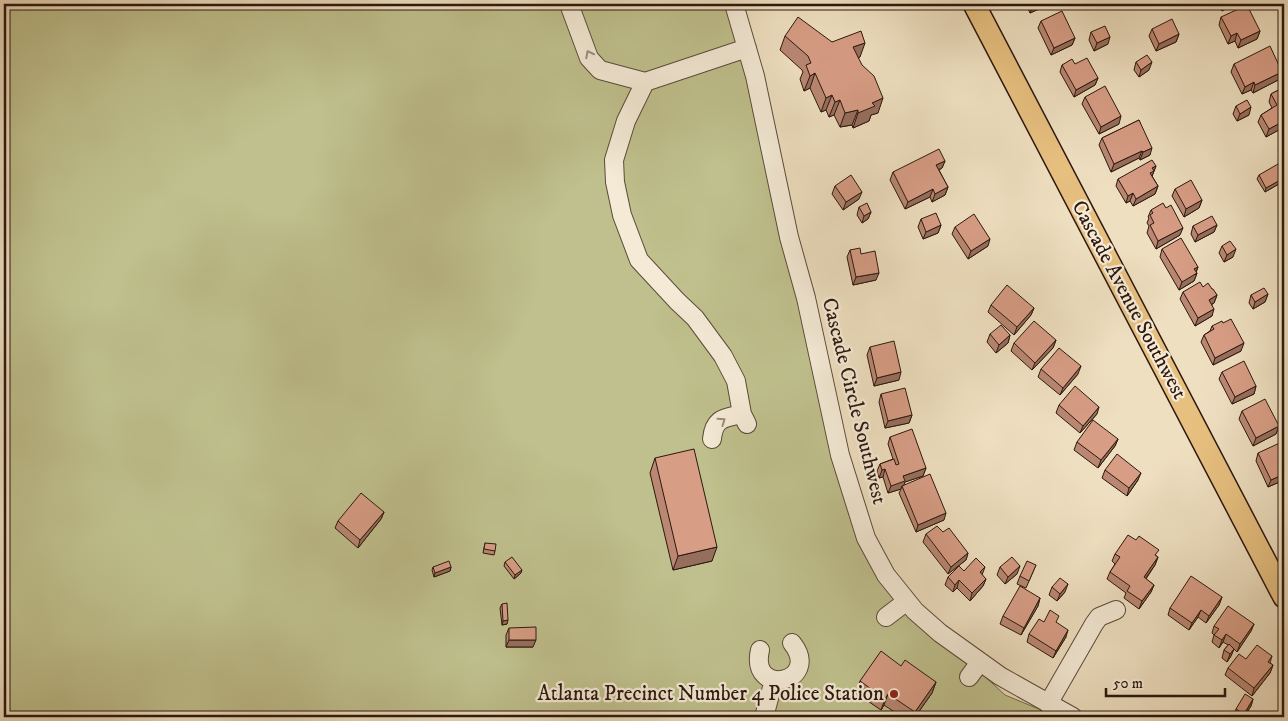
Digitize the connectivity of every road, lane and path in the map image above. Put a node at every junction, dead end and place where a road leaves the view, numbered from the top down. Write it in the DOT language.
graph roads {
  1 [pos="570,4"];
  2 [pos="734,4"];
  3 [pos="974,4"];
  4 [pos="747,48"];
  5 [pos="645,82"];
  6 [pos="712,439"];
  7 [pos="1284,597"];
  8 [pos="907,601"];
  9 [pos="1116,610"];
  10 [pos="886,617"];
  11 [pos="792,643"];
  12 [pos="760,650"];
  13 [pos="980,662"];
  14 [pos="969,677"];
  15 [pos="774,680"];
  16 [pos="1048,704"];
  17 [pos="764,717"];
  18 [pos="1072,717"];
  5 -- 1 [label="street, one-way"];
  2 -- 4 [label="street, Cascade Circle Southwest"];
  3 -- 7 [label="main road, Cascade Avenue Southwest"];
  4 -- 5 [label="street"];
  4 -- 8 [label="street, Cascade Circle Southwest"];
  6 -- 5 [label="street, one-way"];
  8 -- 10 [label="street"];
  8 -- 13 [label="street, Cascade Circle Southwest"];
  9 -- 16 [label="street"];
  11 -- 15 [label="street"];
  12 -- 15 [label="street"];
  13 -- 14 [label="street"];
  13 -- 16 [label="street, Cascade Circle Southwest"];
  15 -- 17 [label="street"];
  16 -- 18 [label="street, Cascade Circle Southwest"];
}
